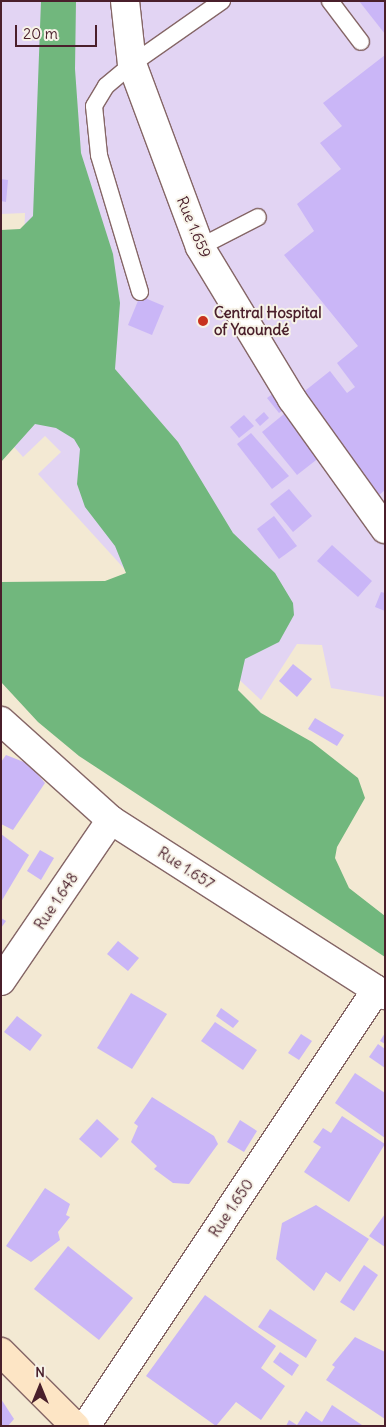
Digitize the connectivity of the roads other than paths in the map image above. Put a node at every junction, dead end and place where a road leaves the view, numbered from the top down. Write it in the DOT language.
graph roads {
  1 [pos="125,1"];
  2 [pos="222,1"];
  3 [pos="330,1"];
  4 [pos="362,42"];
  5 [pos="132,64"];
  6 [pos="258,217"];
  7 [pos="200,247"];
  8 [pos="140,292"];
  9 [pos="383,523"];
  10 [pos="1,721"];
  11 [pos="111,820"];
  12 [pos="1,981"];
  13 [pos="380,992"];
  14 [pos="1,1352"];
  15 [pos="75,1426"];
  16 [pos="86,1426"];
  1 -- 5 [label="street, Rue 1.659"];
  2 -- 5 [label="lane"];
  3 -- 4 [label="lane"];
  5 -- 7 [label="street, Rue 1.659"];
  5 -- 8 [label="lane"];
  6 -- 7 [label="lane"];
  7 -- 9 [label="street, Rue 1.659"];
  10 -- 11 [label="street, Rue 1.657"];
  11 -- 12 [label="street, Rue 1.648"];
  11 -- 13 [label="street, Rue 1.657"];
  13 -- 16 [label="street, Rue 1.650"];
  14 -- 15 [label="street"];
}
